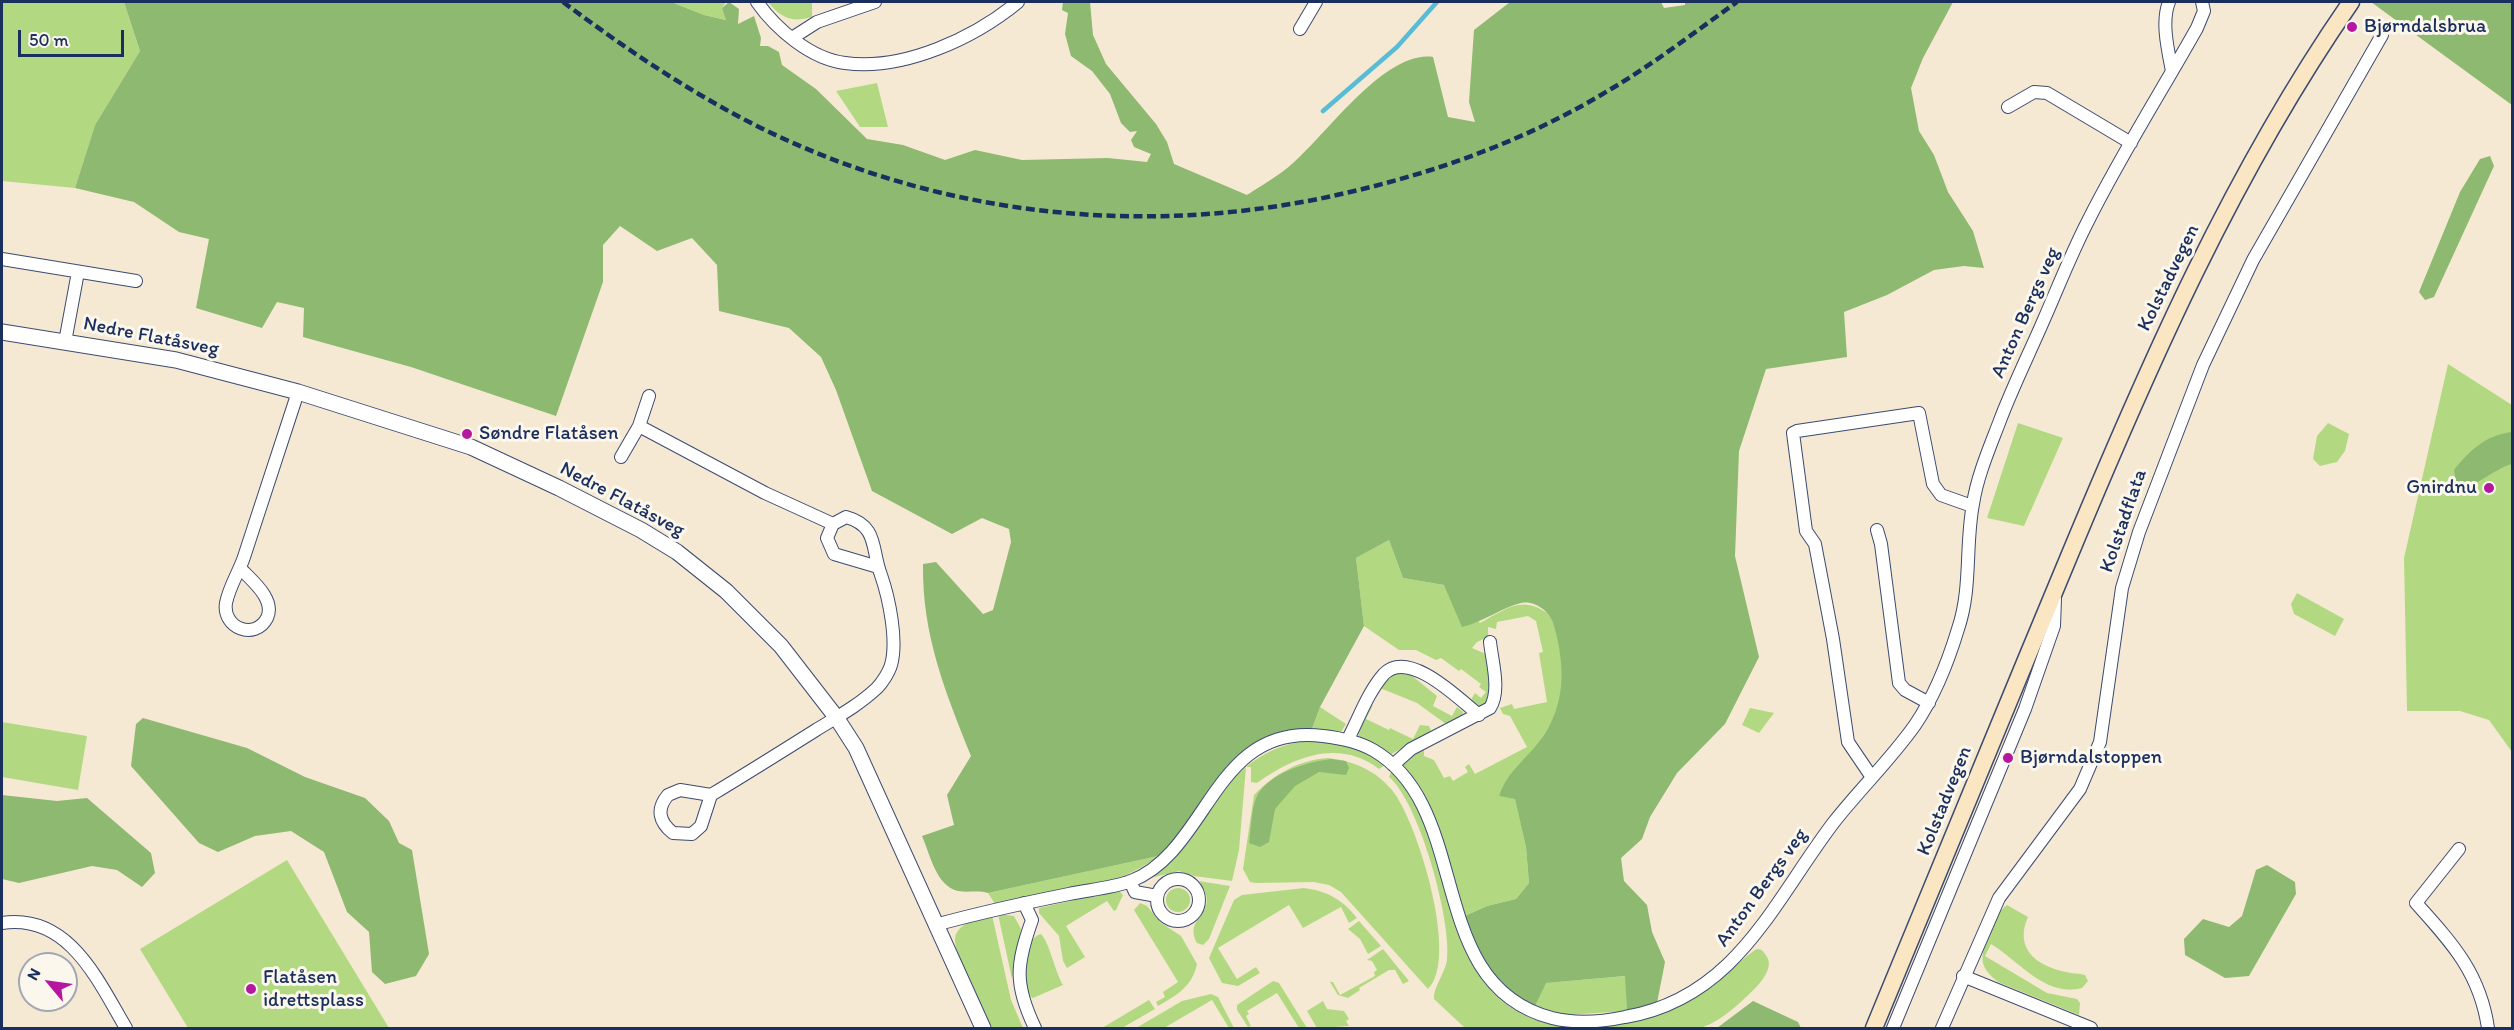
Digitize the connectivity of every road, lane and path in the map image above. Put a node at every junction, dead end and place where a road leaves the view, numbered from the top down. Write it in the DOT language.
graph roads {
  1 [pos="757,2"];
  2 [pos="875,2"];
  3 [pos="1018,2"];
  4 [pos="1316,2"];
  5 [pos="2169,2"];
  6 [pos="2202,2"];
  7 [pos="2351,2"];
  8 [pos="1300,29"];
  9 [pos="2382,35"];
  10 [pos="792,38"];
  11 [pos="2172,71"];
  12 [pos="2008,107"];
  13 [pos="2131,143"];
  14 [pos="2,259"];
  15 [pos="78,272"];
  16 [pos="135,281"];
  17 [pos="2,332"];
  18 [pos="65,342"];
  19 [pos="298,392"];
  20 [pos="649,396"];
  21 [pos="639,426"];
  22 [pos="621,457"];
  23 [pos="1972,506"];
  24 [pos="833,524"];
  25 [pos="1877,530"];
  26 [pos="878,567"];
  27 [pos="240,568"];
  28 [pos="2055,589"];
  29 [pos="1490,642"];
  30 [pos="1929,703"];
  31 [pos="1479,715"];
  32 [pos="836,717"];
  33 [pos="1348,739"];
  34 [pos="1393,765"];
  35 [pos="1871,776"];
  36 [pos="711,795"];
  37 [pos="2459,849"];
  38 [pos="1130,881"];
  39 [pos="1157,896"];
  40 [pos="1024,903"];
  41 [pos="2,923"];
  42 [pos="935,925"];
  43 [pos="1963,976"];
  44 [pos="980,1026"];
  45 [pos="126,1029"];
  46 [pos="1035,1029"];
  47 [pos="1874,1029"];
  48 [pos="1893,1029"];
  49 [pos="1942,1029"];
  50 [pos="2091,1029"];
  51 [pos="2488,1029"];
  1 -- 10 [label="street"];
  2 -- 10 [label="street"];
  3 -- 10 [label="street"];
  4 -- 8 [label="street"];
  5 -- 11 [label="street"];
  6 -- 11 [label="street, Anton Bergs veg"];
  7 -- 28 [label="main road, Kolstadvegen"];
  9 -- 43 [label="street, Kolstadflata"];
  11 -- 13 [label="street, Anton Bergs veg"];
  12 -- 13 [label="street"];
  13 -- 23 [label="street, Anton Bergs veg"];
  14 -- 15 [label="street"];
  15 -- 16 [label="street"];
  15 -- 18 [label="street, Nedre Flatåsveg"];
  17 -- 18 [label="street, Nedre Flatåsveg"];
  18 -- 19 [label="street, Nedre Flatåsveg"];
  19 -- 27 [label="street"];
  19 -- 32 [label="street, Nedre Flatåsveg"];
  20 -- 21 [label="street, Nedre Flatåsveg"];
  21 -- 22 [label="street, Nedre Flatåsveg"];
  21 -- 24 [label="street"];
  23 -- 30 [label="street, Anton Bergs veg"];
  23 -- 35 [label="street"];
  24 -- 26 [label="street"];
  24 -- 26 [label="street"];
  25 -- 30 [label="street"];
  26 -- 32 [label="street"];
  27 -- 27 [label="street"];
  28 -- 47 [label="main road, Kolstadvegen"];
  28 -- 48 [label="street, Kolstadvegen"];
  29 -- 31 [label="street"];
  30 -- 35 [label="street, Anton Bergs veg"];
  31 -- 33 [label="street"];
  31 -- 34 [label="street"];
  32 -- 36 [label="street"];
  32 -- 42 [label="street, Nedre Flatåsveg"];
  33 -- 34 [label="street, Anton Bergs veg"];
  33 -- 38 [label="street, Anton Bergs veg"];
  34 -- 35 [label="street, Anton Bergs veg"];
  36 -- 36 [label="street"];
  37 -- 51 [label="street"];
  38 -- 39 [label="street"];
  38 -- 40 [label="street"];
  40 -- 42 [label="street"];
  40 -- 46 [label="street"];
  41 -- 45 [label="street"];
  42 -- 44 [label="street, Nedre Flatåsveg"];
  43 -- 49 [label="street, Kolstadflata"];
  43 -- 50 [label="street"];
}
